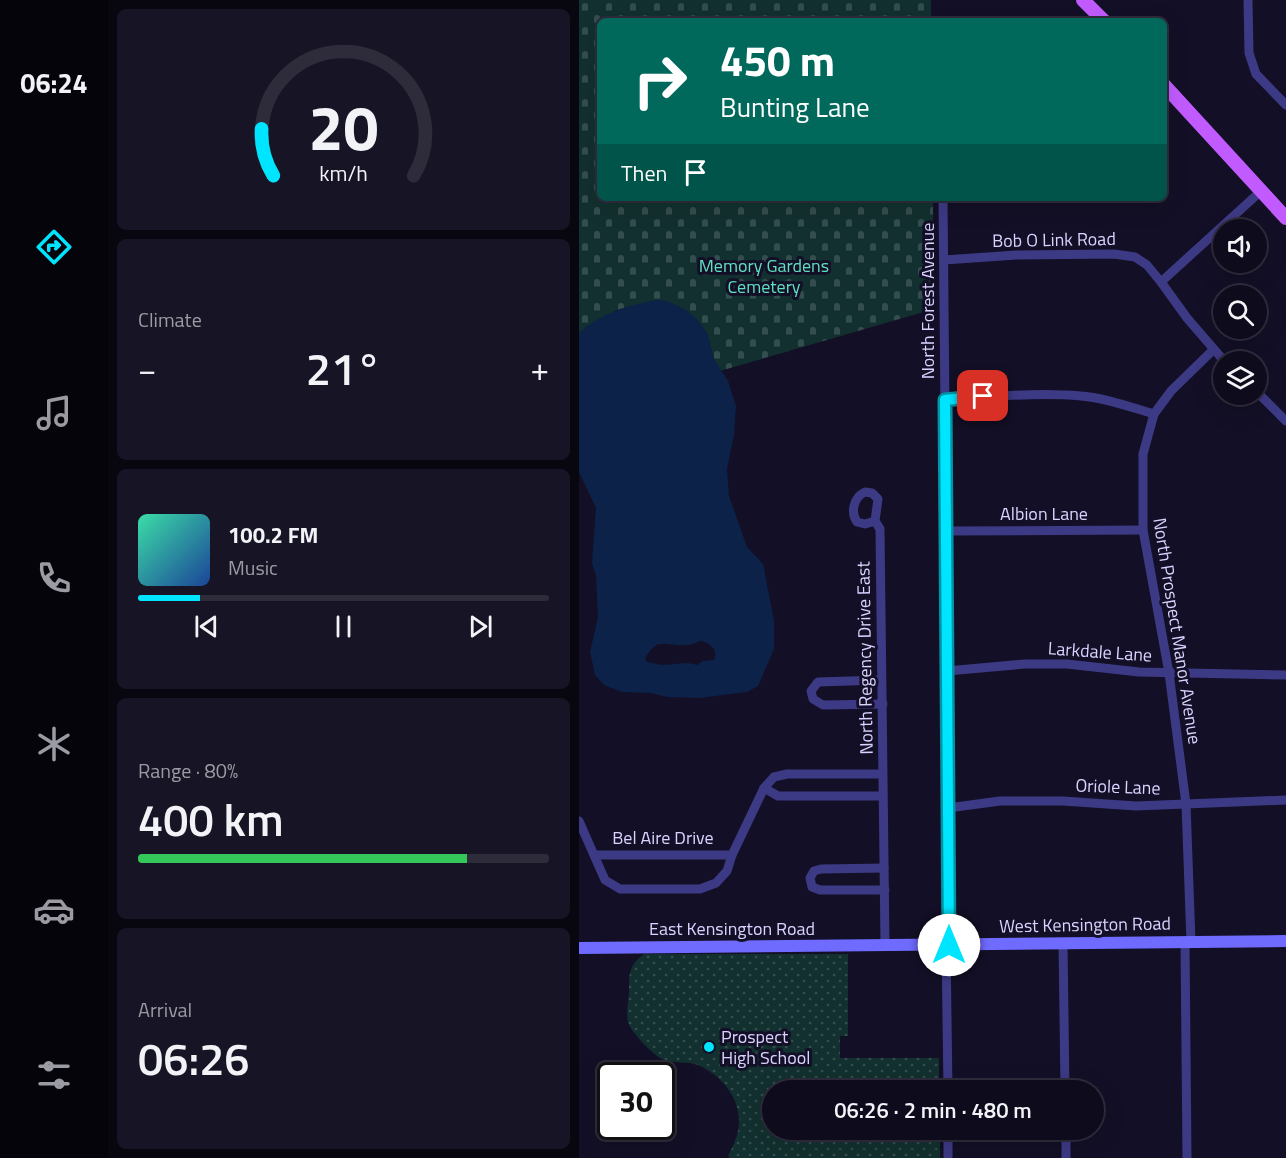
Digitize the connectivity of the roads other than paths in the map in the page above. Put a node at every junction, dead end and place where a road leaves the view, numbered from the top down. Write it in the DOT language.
graph roads {
  1 [pos="1083,0"];
  2 [pos="1096,0"];
  3 [pos="1248,0"];
  4 [pos="1100,18"];
  5 [pos="1101,18"];
  6 [pos="1167,88"];
  7 [pos="1286,105"];
  8 [pos="1261,191"];
  9 [pos="943,201"];
  10 [pos="1286,218"];
  11 [pos="944,260"];
  12 [pos="1161,282"];
  13 [pos="1213,350"];
  14 [pos="945,400"];
  15 [pos="1267,402"];
  16 [pos="1154,414"];
  17 [pos="1286,421"];
  18 [pos="875,521"];
  19 [pos="1143,530"];
  20 [pos="946,531"];
  21 [pos="947,671"];
  22 [pos="1169,673"];
  23 [pos="1286,675"];
  24 [pos="881,680"];
  25 [pos="883,704"];
  26 [pos="882,774"];
  27 [pos="764,788"];
  28 [pos="882,796"];
  29 [pos="1286,800"];
  30 [pos="1186,804"];
  31 [pos="948,808"];
  32 [pos="579,821"];
  33 [pos="594,855"];
  34 [pos="732,855"];
  35 [pos="884,868"];
  36 [pos="885,890"];
  37 [pos="1286,941"];
  38 [pos="1188,942"];
  39 [pos="1063,943"];
  40 [pos="885,945"];
  41 [pos="948,945"];
  42 [pos="579,948"];
  43 [pos="948,1080"];
  44 [pos="1065,1080"];
  45 [pos="948,1140"];
  46 [pos="1066,1140"];
  47 [pos="948,1158"];
  48 [pos="1066,1158"];
  49 [pos="1188,1158"];
  1 -- 4 [label="main road"];
  2 -- 5 [label="main road"];
  3 -- 7 [label="street"];
  6 -- 8 [label="main road"];
  8 -- 10 [label="main road"];
  8 -- 12 [label="street"];
  9 -- 11 [label="street, North Forest Avenue"];
  11 -- 12 [label="street, Bob O Link Road"];
  11 -- 14 [label="street, North Forest Avenue"];
  12 -- 13 [label="street, Bob O Link Road"];
  13 -- 16 [label="street, North Prospect Manor Avenue"];
  14 -- 16 [label="street"];
  14 -- 20 [label="street, North Forest Avenue"];
  15 -- 17 [label="street"];
  16 -- 19 [label="street, North Prospect Manor Avenue"];
  18 -- 24 [label="street, North Regency Drive East"];
  19 -- 20 [label="street, Albion Lane"];
  19 -- 22 [label="street, North Prospect Manor Avenue"];
  20 -- 21 [label="street, North Forest Avenue"];
  21 -- 22 [label="street, Larkdale Lane"];
  21 -- 31 [label="street, North Forest Avenue"];
  22 -- 23 [label="street, Larkdale Lane"];
  22 -- 30 [label="street, North Prospect Manor Avenue"];
  24 -- 25 [label="street, North Regency Drive East"];
  24 -- 25 [label="street"];
  25 -- 26 [label="street, North Regency Drive East"];
  26 -- 27 [label="street"];
  26 -- 28 [label="street, North Regency Drive East"];
  27 -- 28 [label="street"];
  27 -- 34 [label="street, Bel Aire Drive"];
  28 -- 35 [label="street, North Regency Drive East"];
  29 -- 30 [label="street, Oriole Lane"];
  30 -- 31 [label="street, Oriole Lane"];
  30 -- 38 [label="street, North Prospect Manor Avenue"];
  31 -- 41 [label="street, North Forest Avenue"];
  32 -- 33 [label="street, Bel Aire Drive"];
  33 -- 34 [label="street, Bel Aire Drive"];
  33 -- 34 [label="street, Bel Aire Drive"];
  35 -- 36 [label="street, North Regency Drive East"];
  35 -- 36 [label="street"];
  36 -- 40 [label="street, North Regency Drive East"];
  37 -- 38 [label="main road, West Kensington Road"];
  38 -- 39 [label="main road, West Kensington Road"];
  38 -- 49 [label="street, North Prospect Manor Avenue"];
  39 -- 41 [label="main road, West Kensington Road"];
  39 -- 44 [label="street"];
  40 -- 41 [label="main road, West Kensington Road"];
  40 -- 42 [label="main road, East Kensington Road"];
  41 -- 43 [label="street, North Forest Avenue"];
  45 -- 47 [label="street"];
  46 -- 48 [label="street"];
}
